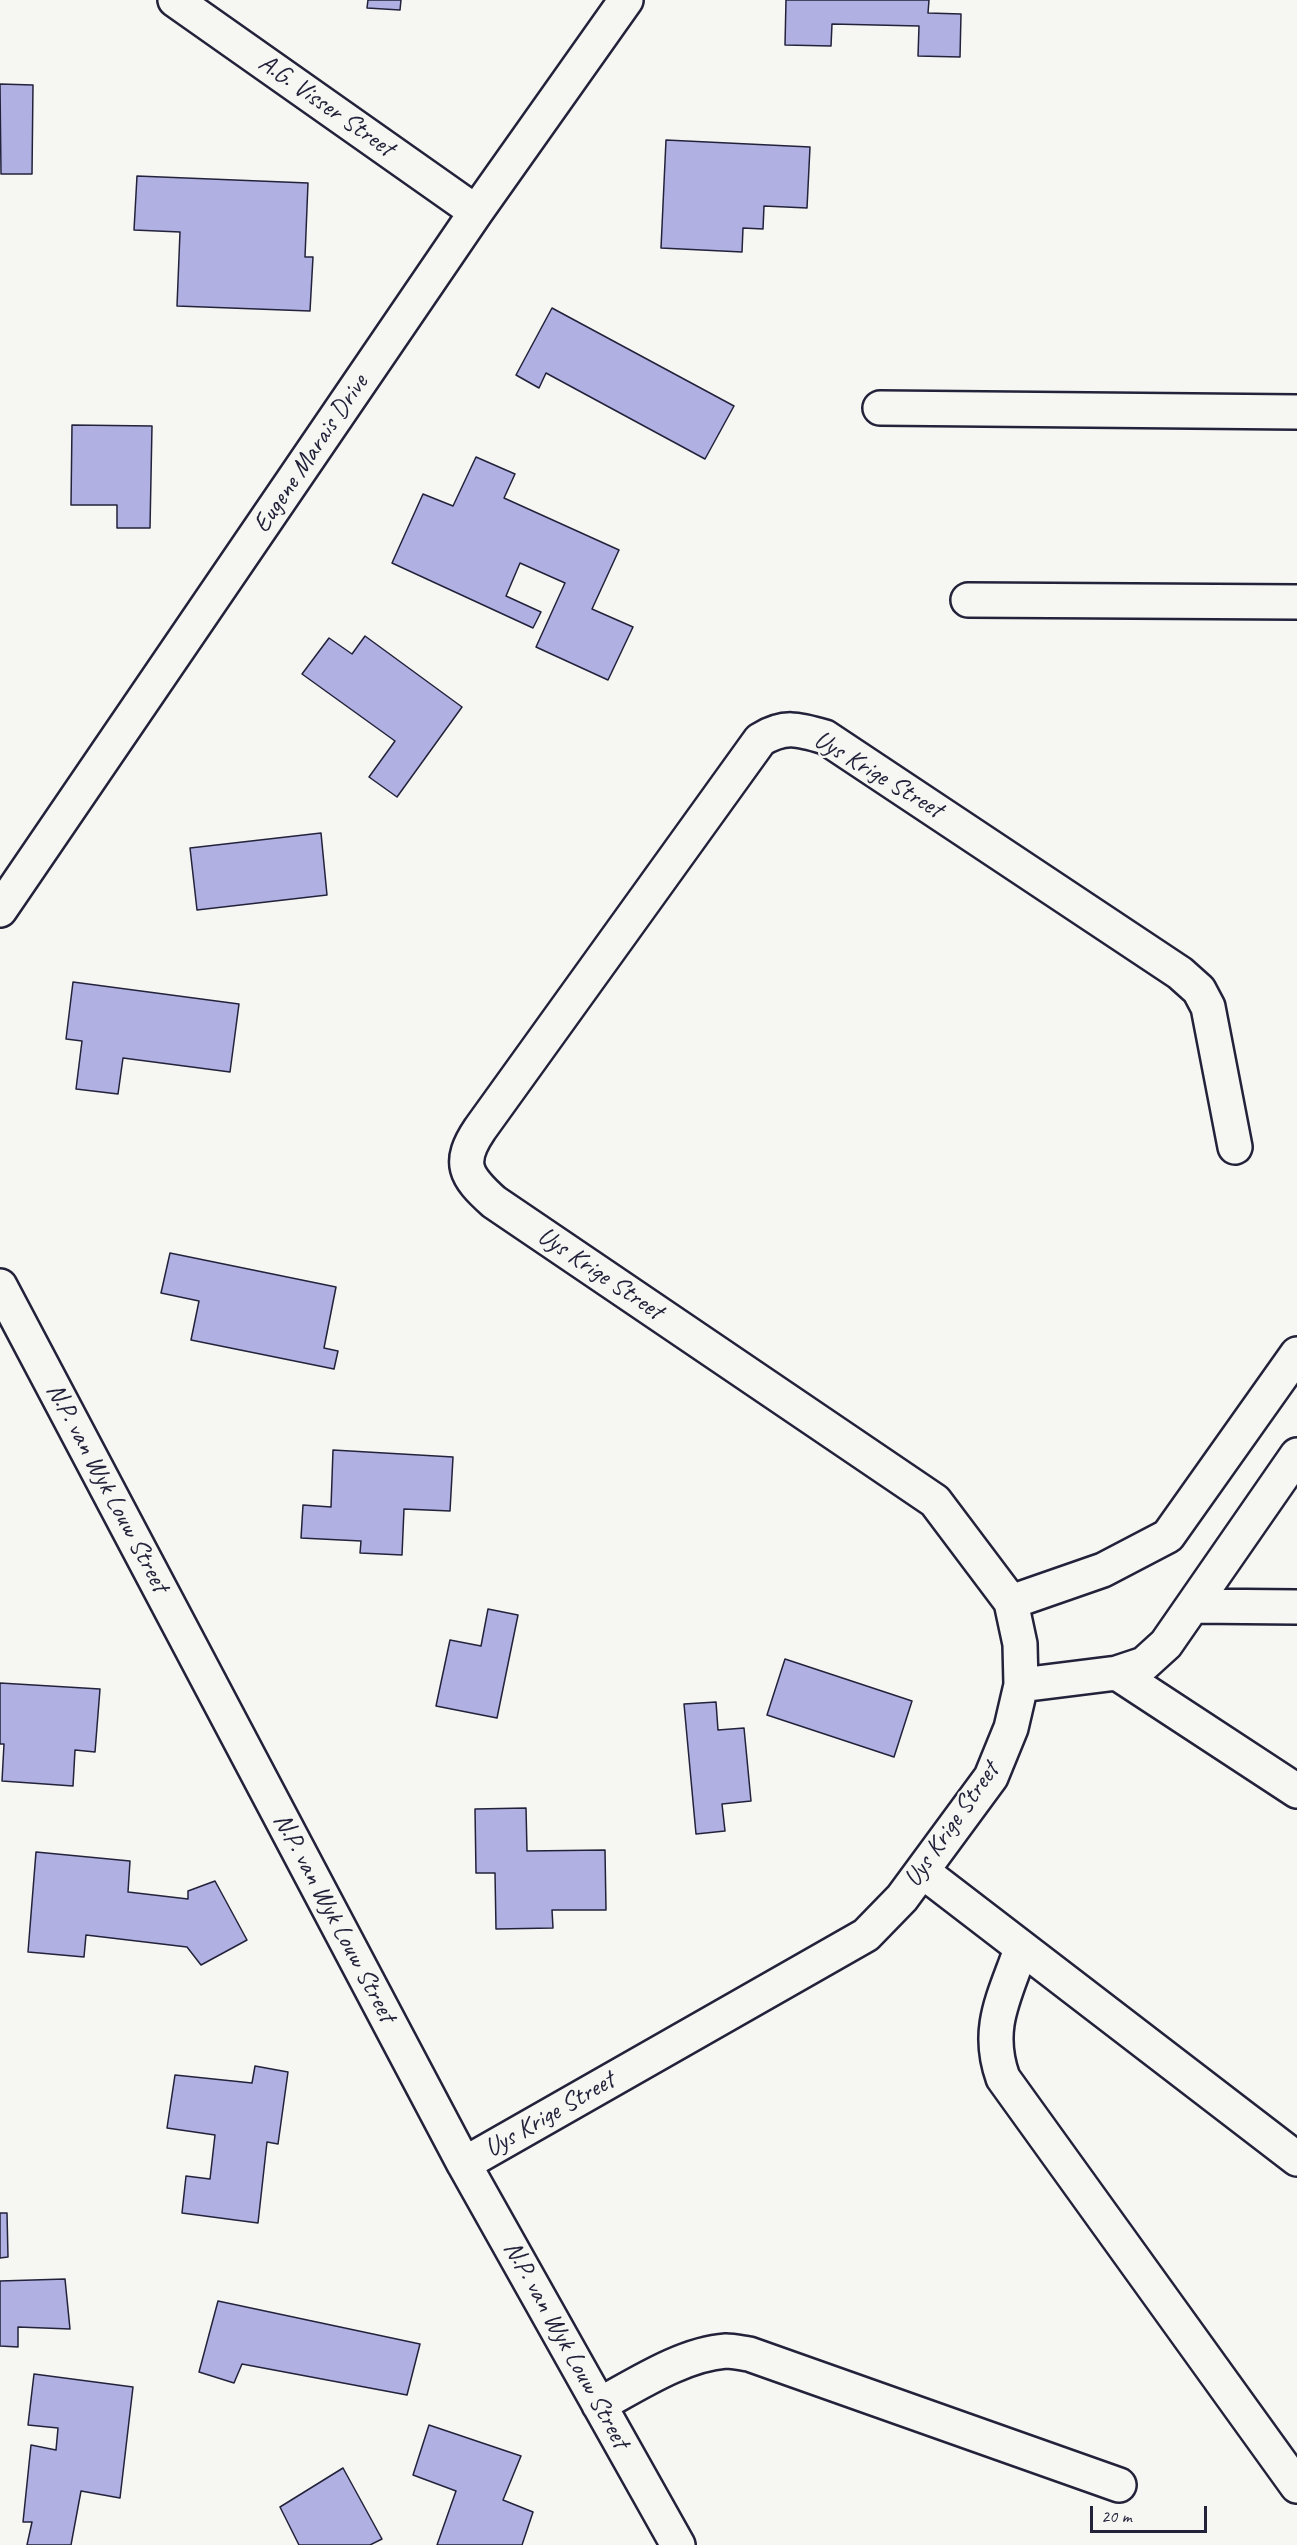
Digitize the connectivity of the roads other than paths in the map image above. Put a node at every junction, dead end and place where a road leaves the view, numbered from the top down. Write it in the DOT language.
graph roads {
  1 [pos="175,0"];
  2 [pos="627,0"];
  3 [pos="476,212"];
  4 [pos="880,408"];
  5 [pos="1297,412"];
  6 [pos="968,600"];
  7 [pos="1297,602"];
  8 [pos="0,910"];
  9 [pos="1235,1147"];
  10 [pos="0,1286"];
  11 [pos="1297,1354"];
  12 [pos="1297,1455"];
  13 [pos="1011,1602"];
  14 [pos="1193,1606"];
  15 [pos="1297,1607"];
  16 [pos="1117,1673"];
  17 [pos="1021,1685"];
  18 [pos="1297,1791"];
  19 [pos="922,1871"];
  20 [pos="1022,1949"];
  21 [pos="1297,2159"];
  22 [pos="464,2164"];
  23 [pos="599,2405"];
  24 [pos="1119,2485"];
  25 [pos="1297,2486"];
  26 [pos="678,2545"];
  1 -- 3 [label="street, A.G. Visser Street"];
  2 -- 3 [label="street, Eugene Marais Drive"];
  3 -- 8 [label="street, Eugene Marais Drive"];
  4 -- 5 [label="street"];
  6 -- 7 [label="street"];
  9 -- 13 [label="street, Uys Krige Street"];
  10 -- 22 [label="street, N.P. van Wyk Louw Street"];
  11 -- 13 [label="street"];
  12 -- 14 [label="street"];
  13 -- 17 [label="street, Uys Krige Street"];
  14 -- 15 [label="street"];
  14 -- 16 [label="street"];
  16 -- 17 [label="street"];
  16 -- 18 [label="street"];
  17 -- 19 [label="street, Uys Krige Street"];
  19 -- 20 [label="street"];
  19 -- 22 [label="street, Uys Krige Street"];
  20 -- 21 [label="street"];
  20 -- 25 [label="street"];
  22 -- 23 [label="street, N.P. van Wyk Louw Street"];
  23 -- 24 [label="street"];
  23 -- 26 [label="street, N.P. van Wyk Louw Street"];
}
